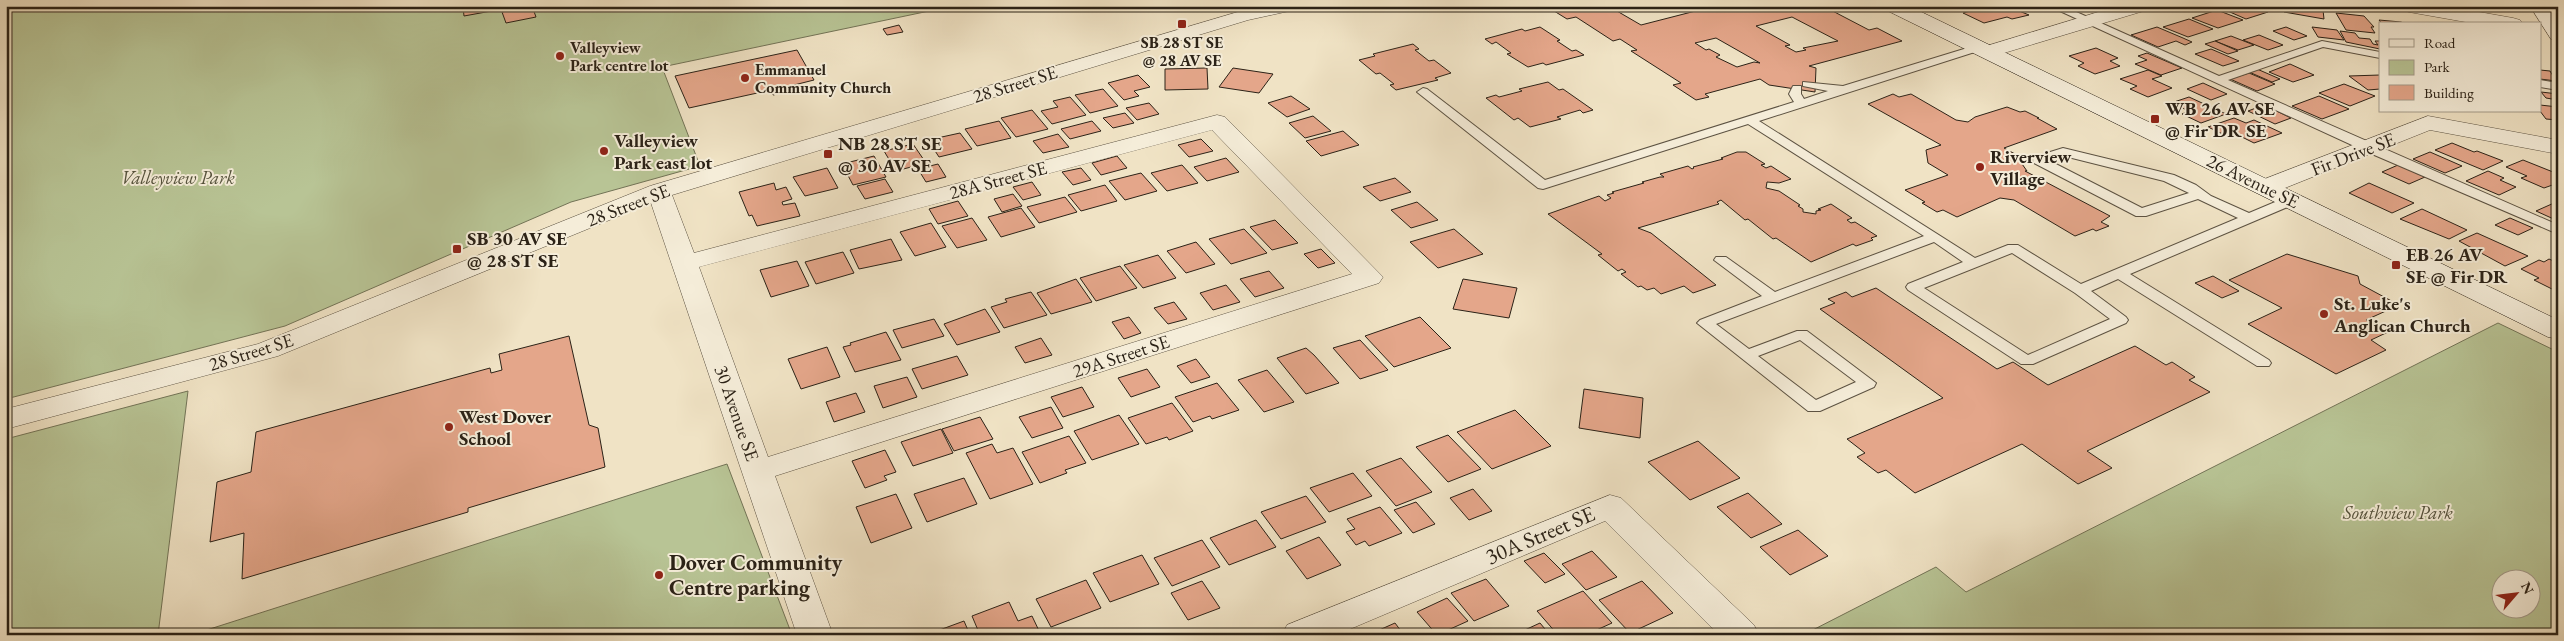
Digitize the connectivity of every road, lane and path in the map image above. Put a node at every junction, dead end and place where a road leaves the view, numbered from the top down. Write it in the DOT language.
graph roads {
  1 [pos="1287,6"];
  2 [pos="1893,6"];
  3 [pos="2054,6"];
  4 [pos="2140,6"];
  5 [pos="2409,6"];
  6 [pos="2540,6"];
  7 [pos="1238,11"];
  8 [pos="2089,22"];
  9 [pos="2501,22"];
  10 [pos="2551,31"];
  11 [pos="1982,50"];
  12 [pos="2379,55"];
  13 [pos="2218,80"];
  14 [pos="2542,83"];
  15 [pos="2558,86"];
  16 [pos="1844,90"];
  17 [pos="1423,92"];
  18 [pos="1801,104"];
  19 [pos="1749,120"];
  20 [pos="2558,147"];
  21 [pos="2369,148"];
  22 [pos="2266,187"];
  23 [pos="1286,191"];
  24 [pos="659,192"];
  25 [pos="2200,194"];
  26 [pos="2292,200"];
  27 [pos="2250,218"];
  28 [pos="2558,230"];
  29 [pos="1934,238"];
  30 [pos="1722,260"];
  31 [pos="684,262"];
  32 [pos="1974,263"];
  33 [pos="2119,273"];
  34 [pos="2080,290"];
  35 [pos="1774,298"];
  36 [pos="2558,331"];
  37 [pos="1747,355"];
  38 [pos="2263,363"];
  39 [pos="6,419"];
  40 [pos="757,471"];
  41 [pos="815,635"];
  42 [pos="1300,635"];
  43 [pos="1741,635"];
  1 -- 7 [label="street, 28 Street SE"];
  2 -- 11 [label="street, 26 Avenue SE"];
  3 -- 8 [label="lane"];
  4 -- 8 [label="street"];
  5 -- 9 [label="street"];
  6 -- 10 [label="street"];
  7 -- 24 [label="street, 28 Street SE"];
  8 -- 11 [label="street"];
  8 -- 13 [label="lane"];
  11 -- 16 [label="lane"];
  11 -- 22 [label="street, 26 Avenue SE"];
  12 -- 13 [label="lane"];
  13 -- 21 [label="lane"];
  14 -- 15 [label="lane"];
  16 -- 18 [label="lane"];
  16 -- 18 [label="lane"];
  17 -- 19 [label="lane"];
  18 -- 19 [label="lane"];
  19 -- 29 [label="lane"];
  20 -- 21 [label="street, Fir Drive SE"];
  21 -- 22 [label="street, Fir Drive SE"];
  21 -- 28 [label="lane"];
  22 -- 26 [label="street, 26 Avenue SE"];
  23 -- 31 [label="street, 28A Street SE"];
  23 -- 40 [label="street, 29A Street SE"];
  24 -- 31 [label="street, 30 Avenue SE"];
  24 -- 39 [label="street, 28 Street SE"];
  25 -- 25 [label="lane"];
  25 -- 27 [label="lane"];
  26 -- 27 [label="lane"];
  26 -- 36 [label="street, 26 Avenue SE"];
  27 -- 33 [label="lane"];
  29 -- 32 [label="lane"];
  29 -- 35 [label="lane"];
  30 -- 35 [label="lane"];
  31 -- 40 [label="street, 30 Avenue SE"];
  32 -- 34 [label="lane"];
  32 -- 34 [label="lane"];
  33 -- 34 [label="lane"];
  33 -- 38 [label="lane"];
  35 -- 37 [label="lane"];
  37 -- 37 [label="lane"];
  40 -- 41 [label="street, 30 Avenue SE"];
  42 -- 43 [label="street, 30A Street SE"];
}
